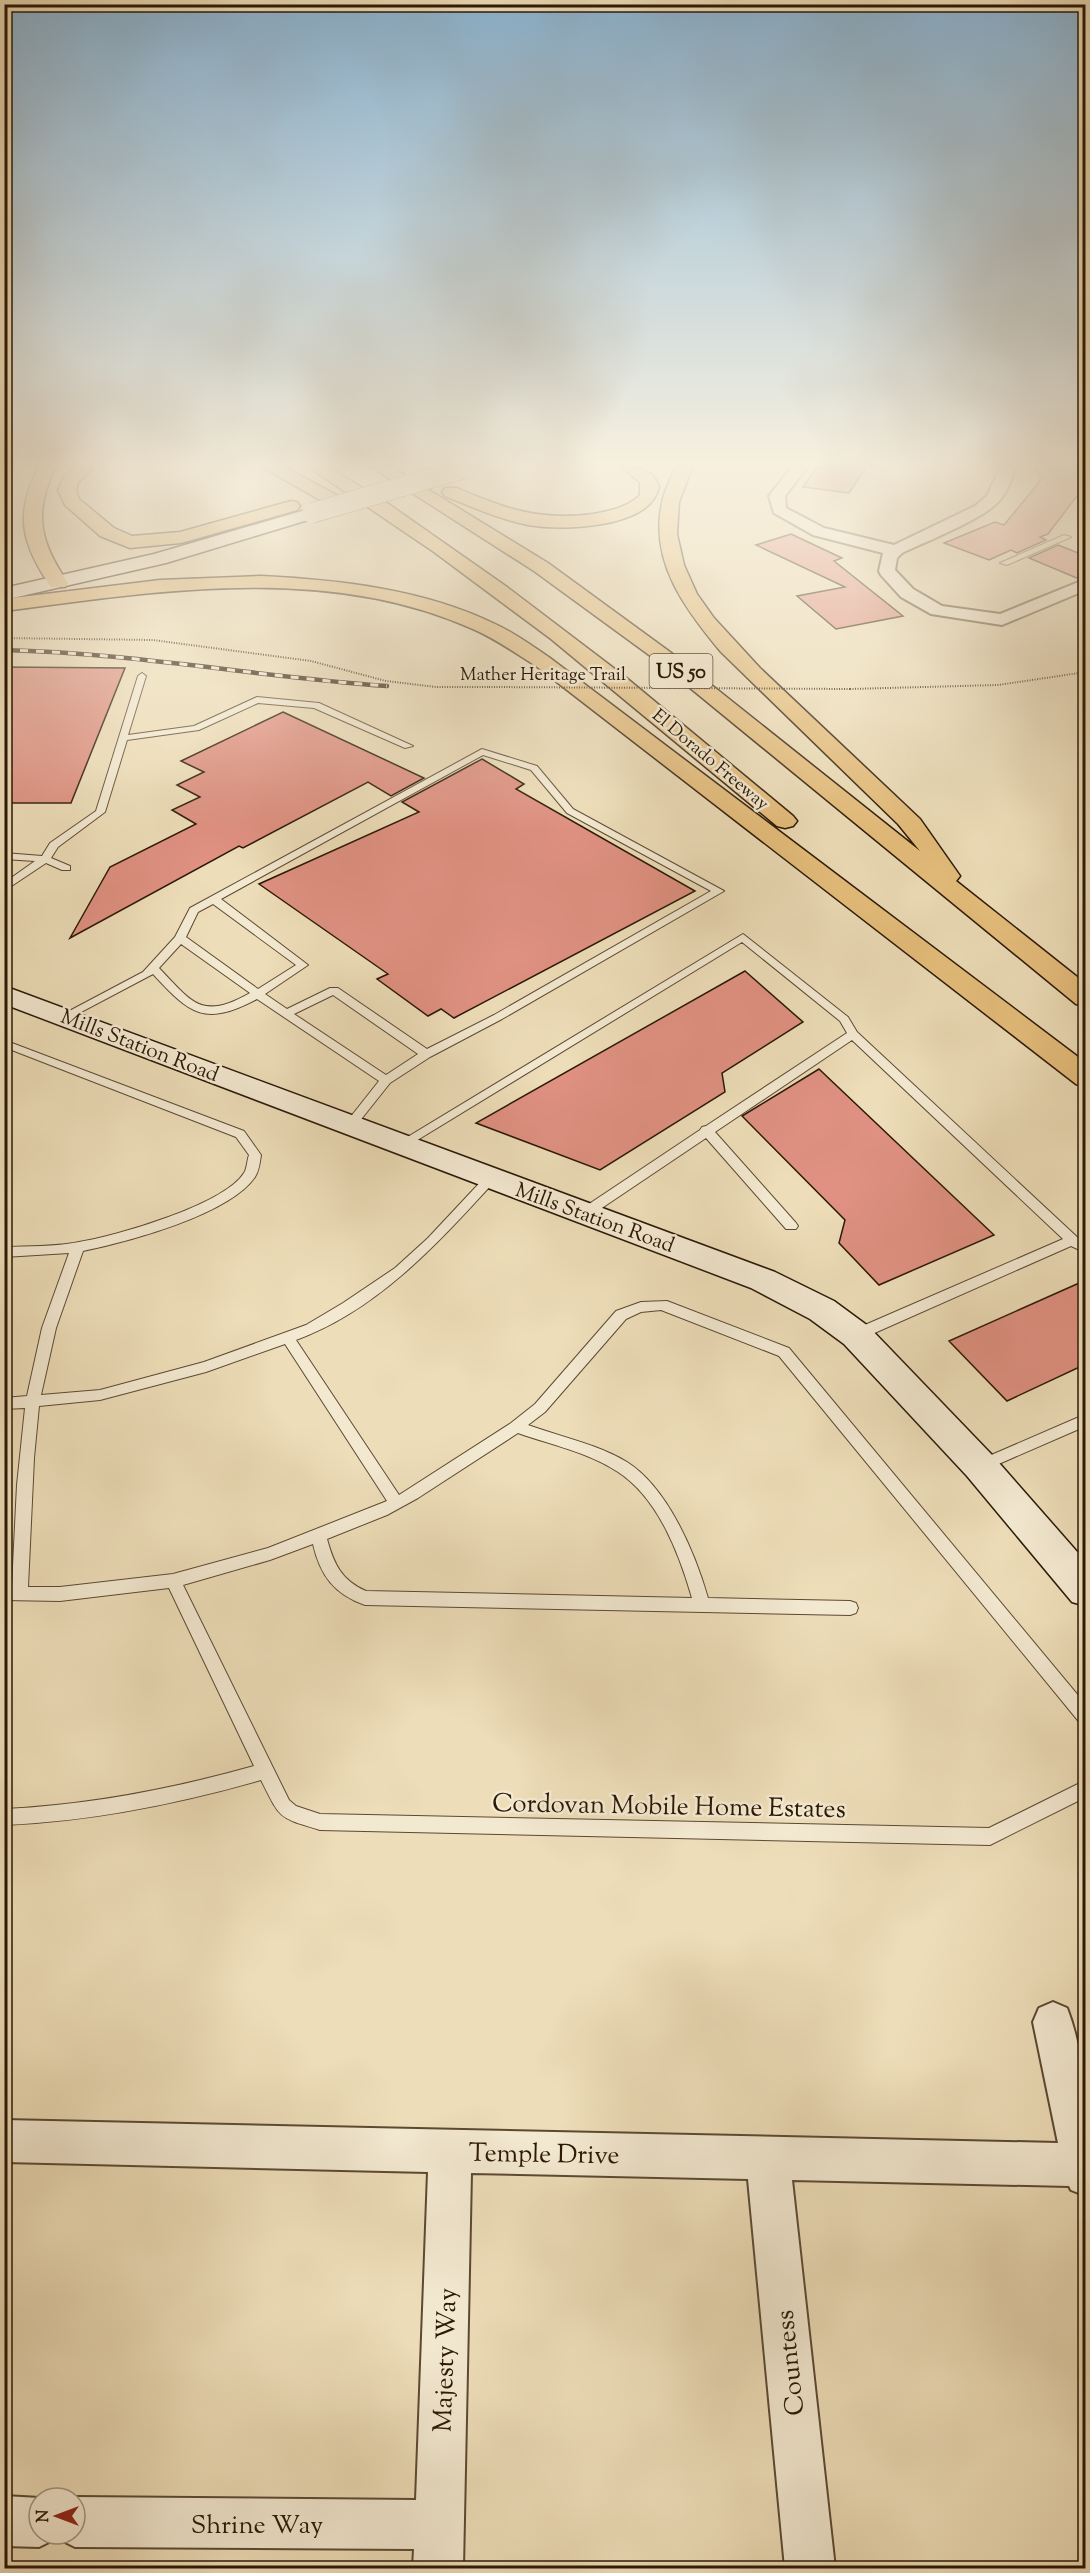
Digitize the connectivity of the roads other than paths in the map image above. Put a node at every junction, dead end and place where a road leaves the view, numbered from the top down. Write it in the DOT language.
graph roads {
  1 [pos="23,588"];
  2 [pos="126,588"];
  3 [pos="339,588"];
  4 [pos="466,588"];
  5 [pos="497,588"];
  6 [pos="570,588"];
  7 [pos="684,588"];
  8 [pos="902,588"];
  9 [pos="1076,588"];
  10 [pos="4,594"];
  11 [pos="4,605"];
  12 [pos="582,652"];
  13 [pos="142,676"];
  14 [pos="124,738"];
  15 [pos="408,746"];
  16 [pos="4,856"];
  17 [pos="45,859"];
  18 [pos="66,868"];
  19 [pos="4,888"];
  20 [pos="214,899"];
  21 [pos="962,901"];
  22 [pos="180,938"];
  23 [pos="153,968"];
  24 [pos="258,993"];
  25 [pos="4,994"];
  26 [pos="1086,998"];
  27 [pos="285,1014"];
  28 [pos="64,1017"];
  29 [pos="853,1034"];
  30 [pos="4,1042"];
  31 [pos="426,1054"];
  32 [pos="1086,1077"];
  33 [pos="386,1080"];
  34 [pos="351,1124"];
  35 [pos="706,1130"];
  36 [pos="402,1144"];
  37 [pos="491,1178"];
  38 [pos="585,1213"];
  39 [pos="791,1226"];
  40 [pos="1072,1240"];
  41 [pos="78,1247"];
  42 [pos="1086,1249"];
  43 [pos="4,1252"];
  44 [pos="856,1335"];
  45 [pos="288,1338"];
  46 [pos="33,1402"];
  47 [pos="4,1404"];
  48 [pos="1086,1419"];
  49 [pos="516,1427"];
  50 [pos="980,1466"];
  51 [pos="396,1503"];
  52 [pos="319,1537"];
  53 [pos="173,1581"];
  54 [pos="1086,1590"];
  55 [pos="12,1593"];
  56 [pos="702,1606"];
  57 [pos="850,1608"];
  58 [pos="1086,1718"];
  59 [pos="264,1772"];
  60 [pos="1086,1788"];
  61 [pos="4,1817"];
  62 [pos="1053,2022"];
  63 [pos="4,2141"];
  64 [pos="450,2151"];
  65 [pos="768,2158"];
  66 [pos="1084,2170"];
  67 [pos="4,2522"];
  68 [pos="27,2522"];
  69 [pos="87,2523"];
  70 [pos="439,2547"];
  71 [pos="810,2568"];
  1 -- 10 [label="main road"];
  2 -- 11 [label="highway"];
  3 -- 32 [label="highway"];
  4 -- 12 [label="highway"];
  5 -- 12 [label="highway, El Dorado Freeway / US 50"];
  6 -- 21 [label="highway, US 50"];
  7 -- 21 [label="highway"];
  8 -- 9 [label="street"];
  12 -- 32 [label="highway, El Dorado Freeway / US 50"];
  13 -- 14 [label="lane"];
  14 -- 15 [label="lane"];
  14 -- 17 [label="lane"];
  16 -- 17 [label="lane"];
  17 -- 18 [label="lane"];
  17 -- 19 [label="lane"];
  20 -- 22 [label="lane"];
  20 -- 24 [label="lane"];
  20 -- 31 [label="lane"];
  21 -- 26 [label="highway, US 50"];
  22 -- 23 [label="lane"];
  22 -- 24 [label="lane"];
  23 -- 24 [label="lane"];
  23 -- 28 [label="lane"];
  24 -- 27 [label="lane"];
  25 -- 28 [label="main road, Mills Station Road"];
  27 -- 31 [label="lane"];
  27 -- 33 [label="lane"];
  28 -- 34 [label="main road, Mills Station Road"];
  29 -- 35 [label="lane"];
  29 -- 36 [label="lane"];
  29 -- 40 [label="lane"];
  30 -- 41 [label="lane"];
  31 -- 33 [label="lane"];
  33 -- 34 [label="lane"];
  34 -- 36 [label="main road, Mills Station Road"];
  35 -- 38 [label="lane"];
  35 -- 39 [label="lane"];
  36 -- 37 [label="main road, Mills Station Road"];
  37 -- 38 [label="main road, Mills Station Road"];
  37 -- 45 [label="lane"];
  38 -- 44 [label="main road, Mills Station Road"];
  40 -- 42 [label="lane"];
  40 -- 44 [label="lane"];
  41 -- 43 [label="lane"];
  41 -- 46 [label="lane"];
  44 -- 50 [label="main road, Mills Station Road"];
  45 -- 46 [label="lane"];
  45 -- 51 [label="lane"];
  46 -- 47 [label="lane"];
  46 -- 55 [label="lane"];
  48 -- 50 [label="lane"];
  49 -- 51 [label="lane"];
  49 -- 56 [label="lane"];
  49 -- 58 [label="lane"];
  50 -- 54 [label="main road, Mills Station Road"];
  51 -- 52 [label="lane"];
  52 -- 53 [label="lane"];
  52 -- 56 [label="lane"];
  53 -- 55 [label="lane"];
  53 -- 59 [label="lane, Cordovan Mobile Home Estates"];
  56 -- 57 [label="lane"];
  59 -- 60 [label="lane, Cordovan Mobile Home Estates"];
  59 -- 61 [label="lane"];
  62 -- 66 [label="street"];
  63 -- 64 [label="street, Temple Drive"];
  64 -- 65 [label="street, Temple Drive"];
  64 -- 70 [label="street, Majesty Way"];
  65 -- 66 [label="street, Temple Drive"];
  65 -- 71 [label="street, Countess"];
  67 -- 68 [label="street"];
  69 -- 70 [label="street, Shrine Way"];
}
